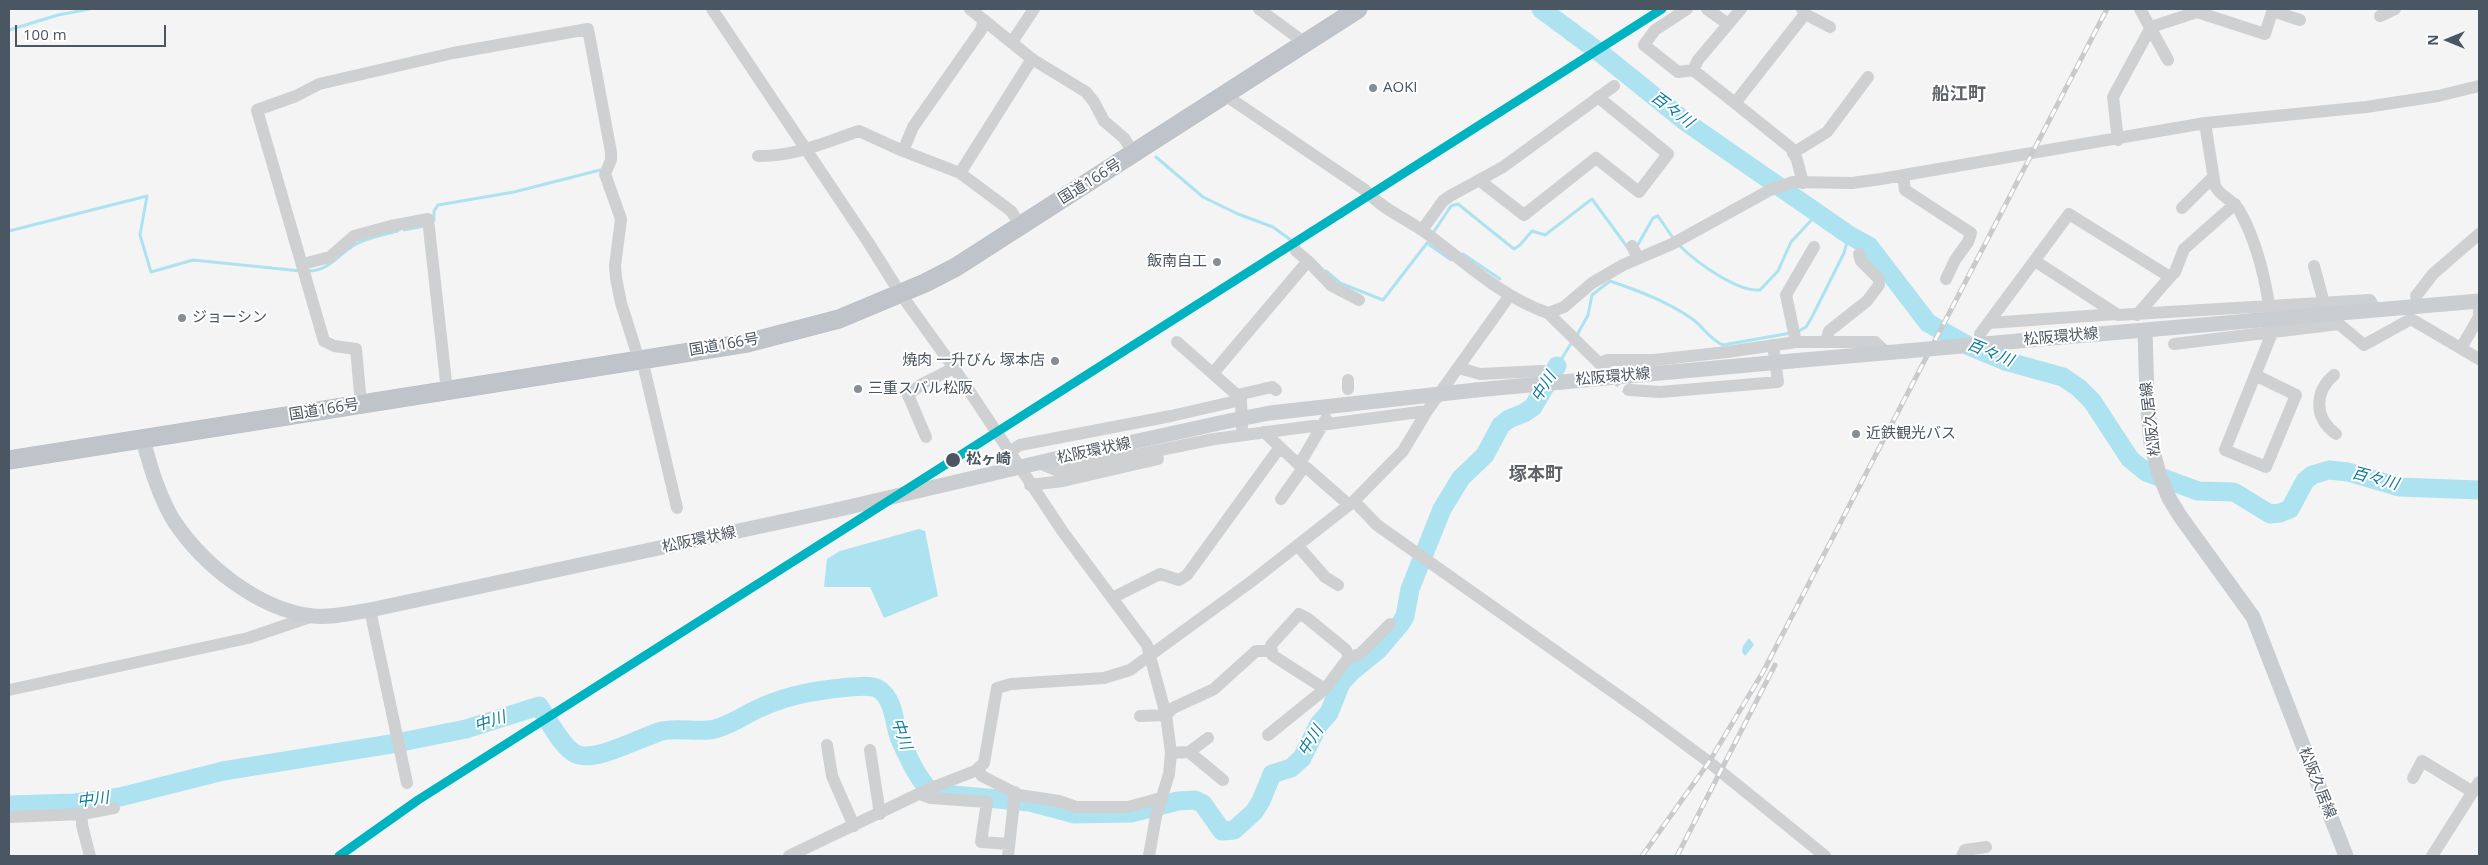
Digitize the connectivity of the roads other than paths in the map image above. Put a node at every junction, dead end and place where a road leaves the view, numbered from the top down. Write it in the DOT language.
graph roads {
  1 [pos="712,9"];
  2 [pos="970,9"];
  3 [pos="1259,9"];
  4 [pos="1358,9"];
  5 [pos="1687,9"];
  6 [pos="1707,9"];
  7 [pos="1741,9"];
  8 [pos="2140,9"];
  9 [pos="2395,9"];
  10 [pos="1030,10"];
  11 [pos="2273,10"];
  12 [pos="1804,11"];
  13 [pos="2380,16"];
  14 [pos="984,20"];
  15 [pos="2300,20"];
  16 [pos="1728,24"];
  17 [pos="1830,27"];
  18 [pos="2151,27"];
  19 [pos="1014,38"];
  20 [pos="1305,43"];
  21 [pos="1032,59"];
  22 [pos="2168,60"];
  23 [pos="1694,70"];
  24 [pos="1868,77"];
  25 [pos="1614,86"];
  26 [pos="2479,86"];
  27 [pos="1225,95"];
  28 [pos="1598,97"];
  29 [pos="1735,103"];
  30 [pos="2205,124"];
  31 [pos="2118,140"];
  32 [pos="806,149"];
  33 [pos="903,151"];
  34 [pos="1793,153"];
  35 [pos="1134,154"];
  36 [pos="758,156"];
  37 [pos="960,173"];
  38 [pos="1903,175"];
  39 [pos="1479,180"];
  40 [pos="2214,180"];
  41 [pos="1803,183"];
  42 [pos="2235,204"];
  43 [pos="2182,208"];
  44 [pos="1021,226"];
  45 [pos="2479,234"];
  46 [pos="1428,235"];
  47 [pos="1814,247"];
  48 [pos="1296,251"];
  49 [pos="1859,254"];
  50 [pos="1308,261"];
  51 [pos="2035,261"];
  52 [pos="2314,266"];
  53 [pos="304,270"];
  54 [pos="2170,278"];
  55 [pos="1946,279"];
  56 [pos="900,293"];
  57 [pos="1510,295"];
  58 [pos="2416,296"];
  59 [pos="1359,300"];
  60 [pos="2479,301"];
  61 [pos="2324,303"];
  62 [pos="2269,305"];
  63 [pos="2376,310"];
  64 [pos="2479,310"];
  65 [pos="1548,313"];
  66 [pos="2116,314"];
  67 [pos="2137,315"];
  68 [pos="1989,323"];
  69 [pos="2145,330"];
  70 [pos="2272,333"];
  71 [pos="1980,334"];
  72 [pos="1794,335"];
  73 [pos="1177,342"];
  74 [pos="1826,342"];
  75 [pos="2174,344"];
  76 [pos="1773,345"];
  77 [pos="2462,348"];
  78 [pos="1886,353"];
  79 [pos="2479,359"];
  80 [pos="641,360"];
  81 [pos="954,368"];
  82 [pos="1459,368"];
  83 [pos="1540,371"];
  84 [pos="1214,372"];
  85 [pos="2334,374"];
  86 [pos="2255,375"];
  87 [pos="448,390"];
  88 [pos="1276,390"];
  89 [pos="1629,390"];
  90 [pos="2296,395"];
  91 [pos="1239,398"];
  92 [pos="2318,399"];
  93 [pos="361,404"];
  94 [pos="1427,411"];
  95 [pos="1326,419"];
  96 [pos="1264,432"];
  97 [pos="2336,434"];
  98 [pos="1242,436"];
  99 [pos="926,437"];
  100 [pos="143,439"];
  101 [pos="1280,447"];
  102 [pos="1009,452"];
  103 [pos="9,460"];
  104 [pos="1039,463"];
  105 [pos="1301,466"];
  106 [pos="1030,485"];
  107 [pos="1281,500"];
  108 [pos="1351,503"];
  109 [pos="678,508"];
  110 [pos="1298,546"];
  111 [pos="1338,585"];
  112 [pos="1112,598"];
  113 [pos="370,610"];
  114 [pos="313,616"];
  115 [pos="1390,624"];
  116 [pos="1272,651"];
  117 [pos="1151,656"];
  118 [pos="1349,657"];
  119 [pos="1325,689"];
  120 [pos="9,690"];
  121 [pos="1166,715"];
  122 [pos="1140,716"];
  123 [pos="1268,735"];
  124 [pos="1208,738"];
  125 [pos="828,745"];
  126 [pos="870,750"];
  127 [pos="1189,752"];
  128 [pos="1171,753"];
  129 [pos="978,769"];
  130 [pos="2413,778"];
  131 [pos="1223,780"];
  132 [pos="408,783"];
  133 [pos="2476,787"];
  134 [pos="925,791"];
  135 [pos="1015,792"];
  136 [pos="1160,800"];
  137 [pos="114,808"];
  138 [pos="82,814"];
  139 [pos="880,814"];
  140 [pos="9,817"];
  141 [pos="854,826"];
  142 [pos="1986,847"];
  143 [pos="1008,850"];
  144 [pos="90,856"];
  145 [pos="789,856"];
  146 [pos="1149,856"];
  147 [pos="1825,856"];
  148 [pos="1962,856"];
  149 [pos="2346,856"];
  150 [pos="2432,856"];
  1 -- 32 [label="street"];
  2 -- 14 [label="street"];
  3 -- 20 [label="street"];
  4 -- 20 [label="highway, 国道166号"];
  5 -- 23 [label="street"];
  6 -- 16 [label="street"];
  7 -- 16 [label="street"];
  8 -- 18 [label="street"];
  9 -- 13 [label="street"];
  10 -- 19 [label="street"];
  11 -- 15 [label="street"];
  11 -- 18 [label="street"];
  12 -- 17 [label="street"];
  12 -- 29 [label="street"];
  14 -- 19 [label="street"];
  14 -- 33 [label="street"];
  16 -- 23 [label="street"];
  18 -- 22 [label="street"];
  18 -- 31 [label="street"];
  19 -- 21 [label="street"];
  20 -- 27 [label="highway, 国道166号"];
  21 -- 35 [label="street"];
  21 -- 37 [label="street"];
  23 -- 29 [label="street"];
  24 -- 34 [label="street"];
  25 -- 28 [label="street"];
  26 -- 30 [label="street"];
  27 -- 35 [label="highway, 国道166号"];
  27 -- 46 [label="street"];
  28 -- 39 [label="street"];
  28 -- 39 [label="street"];
  29 -- 34 [label="street"];
  30 -- 31 [label="street"];
  30 -- 40 [label="street"];
  31 -- 38 [label="street"];
  32 -- 33 [label="street"];
  32 -- 36 [label="street"];
  32 -- 56 [label="street"];
  33 -- 37 [label="street"];
  34 -- 41 [label="street"];
  35 -- 44 [label="highway, 国道166号"];
  37 -- 44 [label="street"];
  38 -- 41 [label="street"];
  38 -- 55 [label="street"];
  39 -- 46 [label="street"];
  40 -- 42 [label="street"];
  40 -- 43 [label="street"];
  41 -- 65 [label="street"];
  42 -- 54 [label="street"];
  42 -- 62 [label="street"];
  44 -- 56 [label="highway, 国道166号"];
  45 -- 58 [label="street"];
  46 -- 57 [label="street"];
  47 -- 72 [label="street"];
  48 -- 50 [label="street"];
  49 -- 74 [label="street"];
  50 -- 59 [label="street"];
  50 -- 84 [label="street"];
  51 -- 54 [label="street"];
  51 -- 66 [label="street"];
  51 -- 68 [label="street"];
  52 -- 61 [label="street"];
  53 -- 80 [label="street"];
  53 -- 87 [label="street"];
  53 -- 93 [label="street"];
  54 -- 67 [label="street"];
  56 -- 80 [label="highway, 国道166号"];
  56 -- 81 [label="street"];
  57 -- 65 [label="street"];
  57 -- 82 [label="street"];
  60 -- 63 [label="main road"];
  61 -- 62 [label="street"];
  61 -- 63 [label="street"];
  62 -- 67 [label="street"];
  63 -- 69 [label="main road"];
  64 -- 77 [label="street"];
  65 -- 76 [label="street"];
  66 -- 67 [label="street"];
  66 -- 68 [label="street"];
  68 -- 71 [label="street"];
  69 -- 78 [label="main road, 松阪環状線, bridge"];
  69 -- 149 [label="main road, 松阪久居線"];
  70 -- 75 [label="street"];
  70 -- 77 [label="street"];
  70 -- 86 [label="street"];
  72 -- 74 [label="street"];
  72 -- 76 [label="street"];
  73 -- 84 [label="street"];
  74 -- 78 [label="street"];
  76 -- 89 [label="street"];
  77 -- 79 [label="street"];
  78 -- 104 [label="main road, 松阪環状線, bridge"];
  80 -- 87 [label="highway, 国道166号"];
  80 -- 109 [label="street"];
  81 -- 99 [label="street"];
  81 -- 102 [label="street"];
  82 -- 83 [label="street"];
  82 -- 94 [label="street"];
  84 -- 91 [label="street"];
  85 -- 92 [label="street"];
  86 -- 90 [label="street"];
  86 -- 90 [label="street"];
  87 -- 93 [label="highway, 国道166号"];
  88 -- 91 [label="street"];
  90 -- 92 [label="street"];
  91 -- 98 [label="street"];
  91 -- 102 [label="street"];
  92 -- 97 [label="street"];
  93 -- 100 [label="highway, 国道166号"];
  94 -- 95 [label="street"];
  94 -- 108 [label="street"];
  95 -- 96 [label="street"];
  95 -- 105 [label="street"];
  96 -- 98 [label="street"];
  96 -- 101 [label="street"];
  96 -- 106 [label="street"];
  98 -- 104 [label="street"];
  100 -- 103 [label="highway, 国道166号"];
  100 -- 114 [label="main road, 松阪環状線"];
  101 -- 105 [label="street"];
  101 -- 112 [label="street"];
  102 -- 106 [label="street"];
  104 -- 113 [label="main road, 松阪環状線, bridge"];
  105 -- 107 [label="street"];
  105 -- 108 [label="street"];
  106 -- 112 [label="street"];
  108 -- 110 [label="street"];
  108 -- 147 [label="street"];
  110 -- 111 [label="street"];
  110 -- 117 [label="street"];
  112 -- 117 [label="street"];
  113 -- 114 [label="main road, 松阪環状線"];
  113 -- 132 [label="street"];
  114 -- 120 [label="street"];
  115 -- 118 [label="street"];
  116 -- 118 [label="street"];
  116 -- 119 [label="street"];
  116 -- 121 [label="street"];
  117 -- 121 [label="street"];
  117 -- 129 [label="street"];
  118 -- 119 [label="street"];
  119 -- 123 [label="street"];
  121 -- 122 [label="street"];
  121 -- 128 [label="street"];
  124 -- 127 [label="street"];
  125 -- 141 [label="street"];
  126 -- 139 [label="street"];
  127 -- 128 [label="street"];
  127 -- 131 [label="street"];
  128 -- 136 [label="street"];
  129 -- 134 [label="street"];
  129 -- 135 [label="street"];
  130 -- 133 [label="street"];
  133 -- 150 [label="street"];
  134 -- 139 [label="street"];
  134 -- 143 [label="street"];
  135 -- 136 [label="street"];
  135 -- 143 [label="street"];
  136 -- 146 [label="street"];
  137 -- 138 [label="street"];
  138 -- 140 [label="street"];
  138 -- 144 [label="street"];
  139 -- 141 [label="street"];
  141 -- 145 [label="street"];
  142 -- 148 [label="street"];
}
